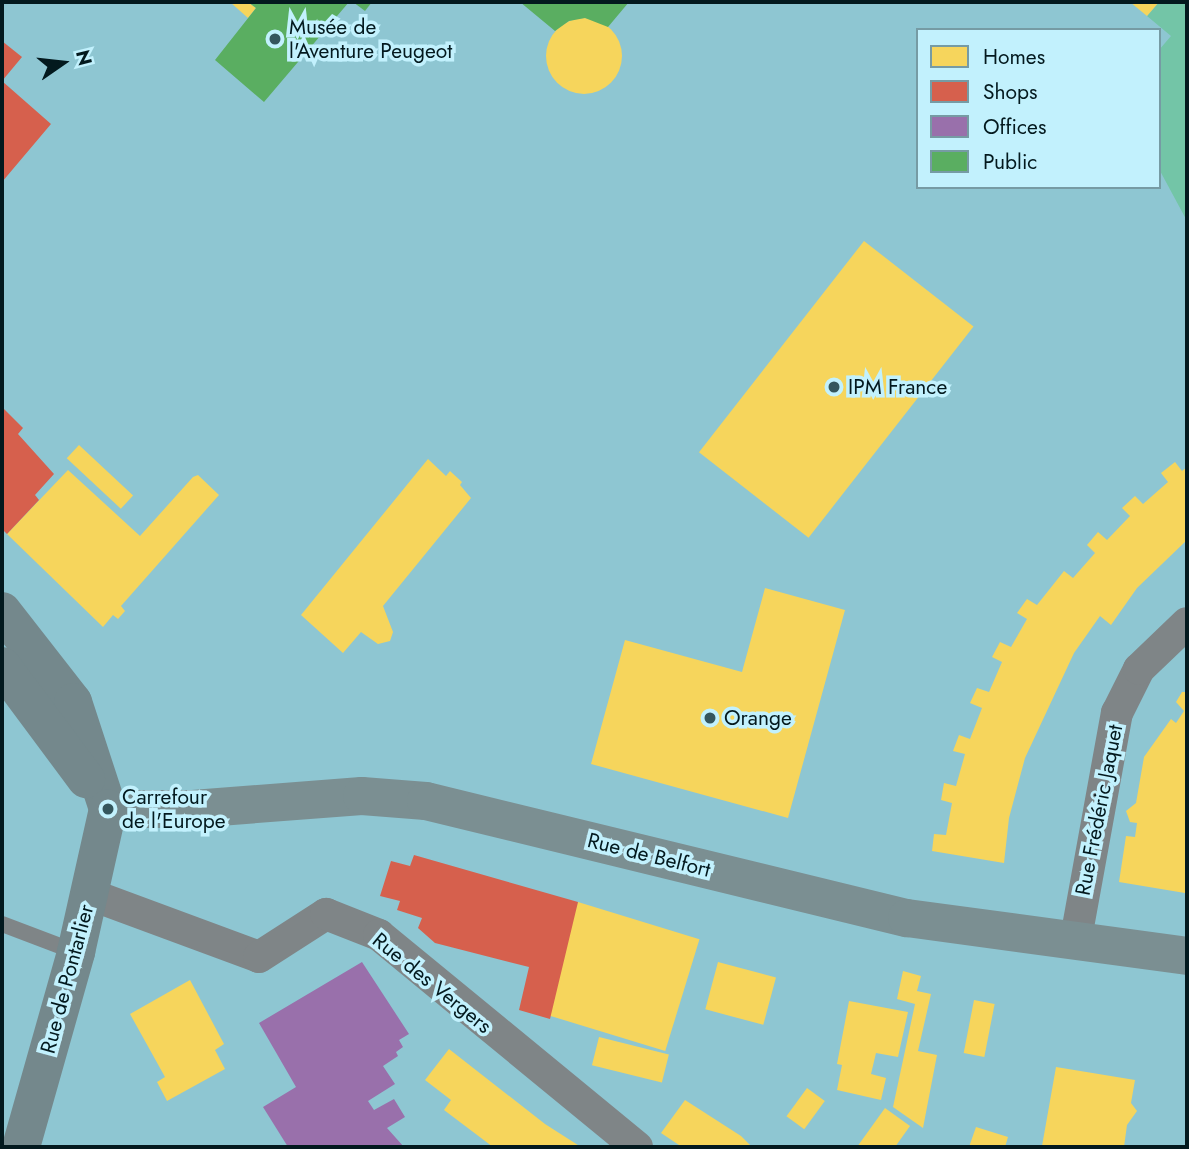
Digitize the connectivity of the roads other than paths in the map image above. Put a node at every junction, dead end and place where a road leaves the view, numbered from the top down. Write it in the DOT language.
graph roads {
  1 [pos="2,611"];
  2 [pos="1187,623"];
  3 [pos="2,669"];
  4 [pos="108,809"];
  5 [pos="89,894"];
  6 [pos="2,924"];
  7 [pos="1076,938"];
  8 [pos="76,951"];
  9 [pos="1187,956"];
  10 [pos="21,1147"];
  11 [pos="637,1147"];
  1 -- 4 [label="main road"];
  2 -- 7 [label="street, Rue Frédéric Jaquet"];
  3 -- 4 [label="main road"];
  4 -- 5 [label="main road, Rue de Pontarlier"];
  4 -- 7 [label="main road, Rue de Belfort"];
  5 -- 8 [label="main road, Rue de Pontarlier"];
  5 -- 11 [label="street, Rue des Vergers"];
  6 -- 8 [label="lane"];
  7 -- 9 [label="main road, Rue de Belfort"];
  8 -- 10 [label="main road, Rue de Pontarlier"];
}
